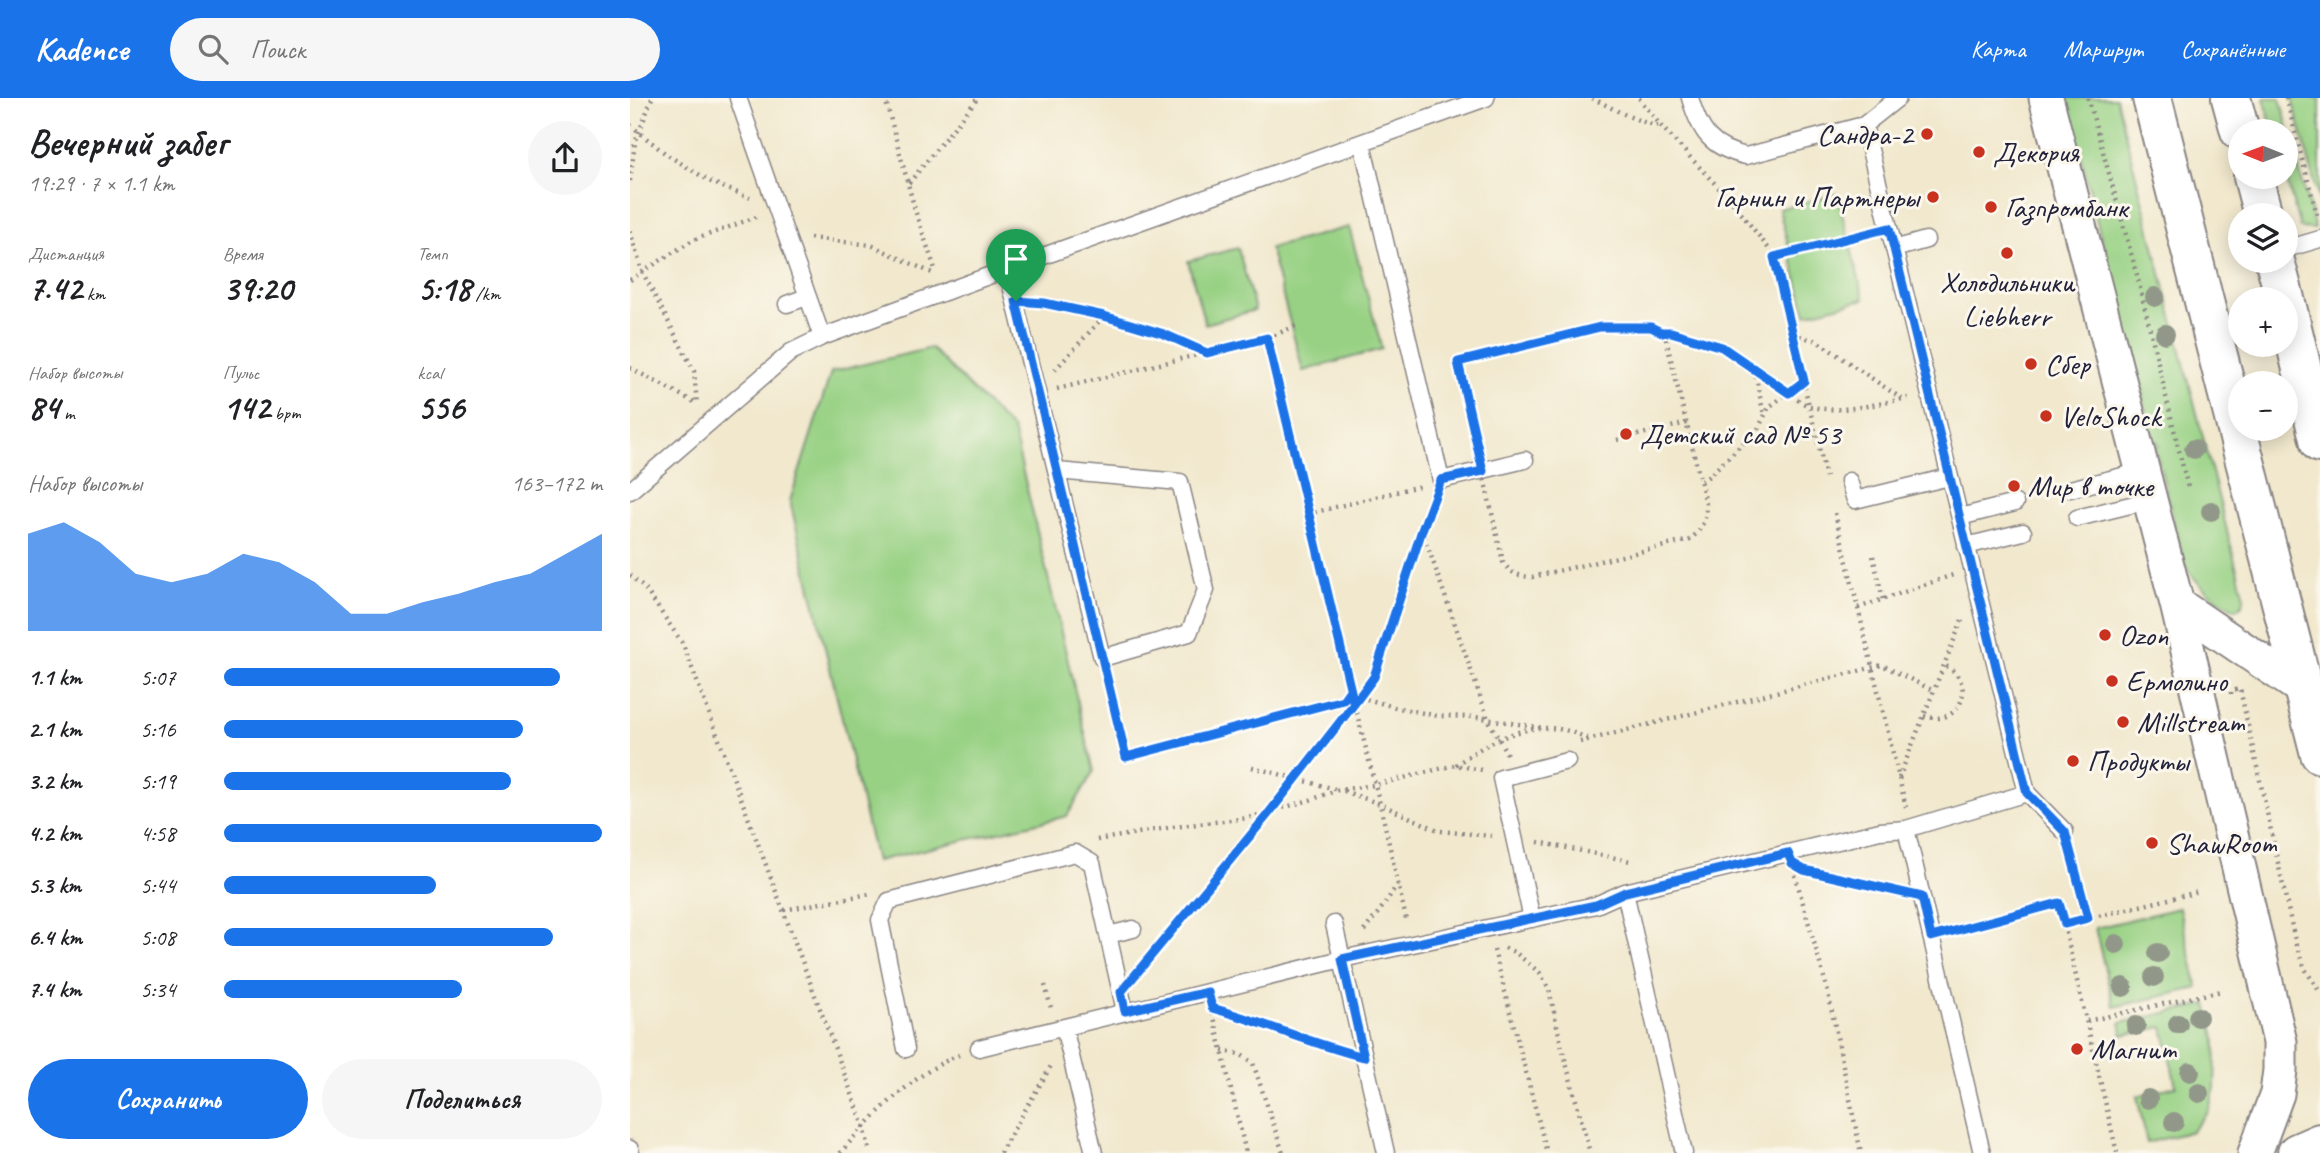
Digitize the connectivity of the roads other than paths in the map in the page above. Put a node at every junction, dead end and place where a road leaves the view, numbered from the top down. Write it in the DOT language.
graph roads {
  1 [pos="738,98"];
  2 [pos="1486,98"];
  3 [pos="1690,98"];
  4 [pos="1898,98"];
  5 [pos="2046,98"];
  6 [pos="2152,98"];
  7 [pos="2231,98"];
  8 [pos="2237,119"];
  9 [pos="1864,125"];
  10 [pos="1362,143"];
  11 [pos="2320,239"];
  12 [pos="1926,240"];
  13 [pos="2298,245"];
  14 [pos="1894,248"];
  15 [pos="1007,269"];
  16 [pos="807,297"];
  17 [pos="786,304"];
  18 [pos="822,337"];
  19 [pos="2298,354"];
  20 [pos="2320,443"];
  21 [pos="1525,460"];
  22 [pos="1057,471"];
  23 [pos="1950,477"];
  24 [pos="1849,481"];
  25 [pos="2147,485"];
  26 [pos="2070,489"];
  27 [pos="630,491"];
  28 [pos="2015,503"];
  29 [pos="1960,517"];
  30 [pos="2077,518"];
  31 [pos="2023,532"];
  32 [pos="1966,546"];
  33 [pos="2177,604"];
  34 [pos="2301,688"];
  35 [pos="2320,754"];
  36 [pos="1567,761"];
  37 [pos="2027,793"];
  38 [pos="1906,829"];
  39 [pos="2065,832"];
  40 [pos="1625,892"];
  41 [pos="1532,919"];
  42 [pos="1334,924"];
  43 [pos="1133,929"];
  44 [pos="1108,935"];
  45 [pos="1342,959"];
  46 [pos="1125,1011"];
  47 [pos="1066,1033"];
  48 [pos="979,1048"];
  49 [pos="906,1049"];
  50 [pos="2320,1143"];
  51 [pos="1094,1153"];
  52 [pos="1386,1153"];
  53 [pos="1684,1153"];
  54 [pos="1982,1153"];
  55 [pos="2255,1153"];
  56 [pos="2297,1153"];
  1 -- 16 [label="lane"];
  2 -- 10 [label="lane"];
  3 -- 9 [label="lane"];
  4 -- 9 [label="lane"];
  5 -- 25 [label="street"];
  6 -- 34 [label="main road"];
  7 -- 8 [label="main road"];
  9 -- 14 [label="lane"];
  10 -- 15 [label="lane"];
  10 -- 21 [label="lane"];
  11 -- 13 [label="lane"];
  12 -- 14 [label="lane"];
  14 -- 23 [label="lane"];
  15 -- 18 [label="lane"];
  15 -- 22 [label="lane"];
  16 -- 17 [label="lane"];
  16 -- 18 [label="lane"];
  18 -- 27 [label="lane"];
  19 -- 20 [label="main road"];
  22 -- 22 [label="lane"];
  23 -- 24 [label="lane"];
  23 -- 29 [label="lane"];
  25 -- 26 [label="lane"];
  25 -- 30 [label="lane"];
  25 -- 33 [label="street"];
  28 -- 29 [label="lane"];
  29 -- 32 [label="lane"];
  31 -- 32 [label="lane"];
  32 -- 37 [label="lane"];
  33 -- 34 [label="street"];
  33 -- 55 [label="street"];
  34 -- 35 [label="main road"];
  36 -- 41 [label="lane"];
  37 -- 38 [label="lane"];
  37 -- 39 [label="lane"];
  38 -- 40 [label="lane"];
  38 -- 54 [label="lane"];
  40 -- 41 [label="lane"];
  40 -- 53 [label="lane"];
  41 -- 45 [label="lane"];
  42 -- 45 [label="lane"];
  43 -- 44 [label="lane"];
  44 -- 46 [label="lane"];
  44 -- 49 [label="lane"];
  45 -- 46 [label="lane"];
  45 -- 52 [label="lane"];
  46 -- 47 [label="lane"];
  47 -- 48 [label="lane"];
  47 -- 51 [label="lane"];
  50 -- 56 [label="main road"];
}
